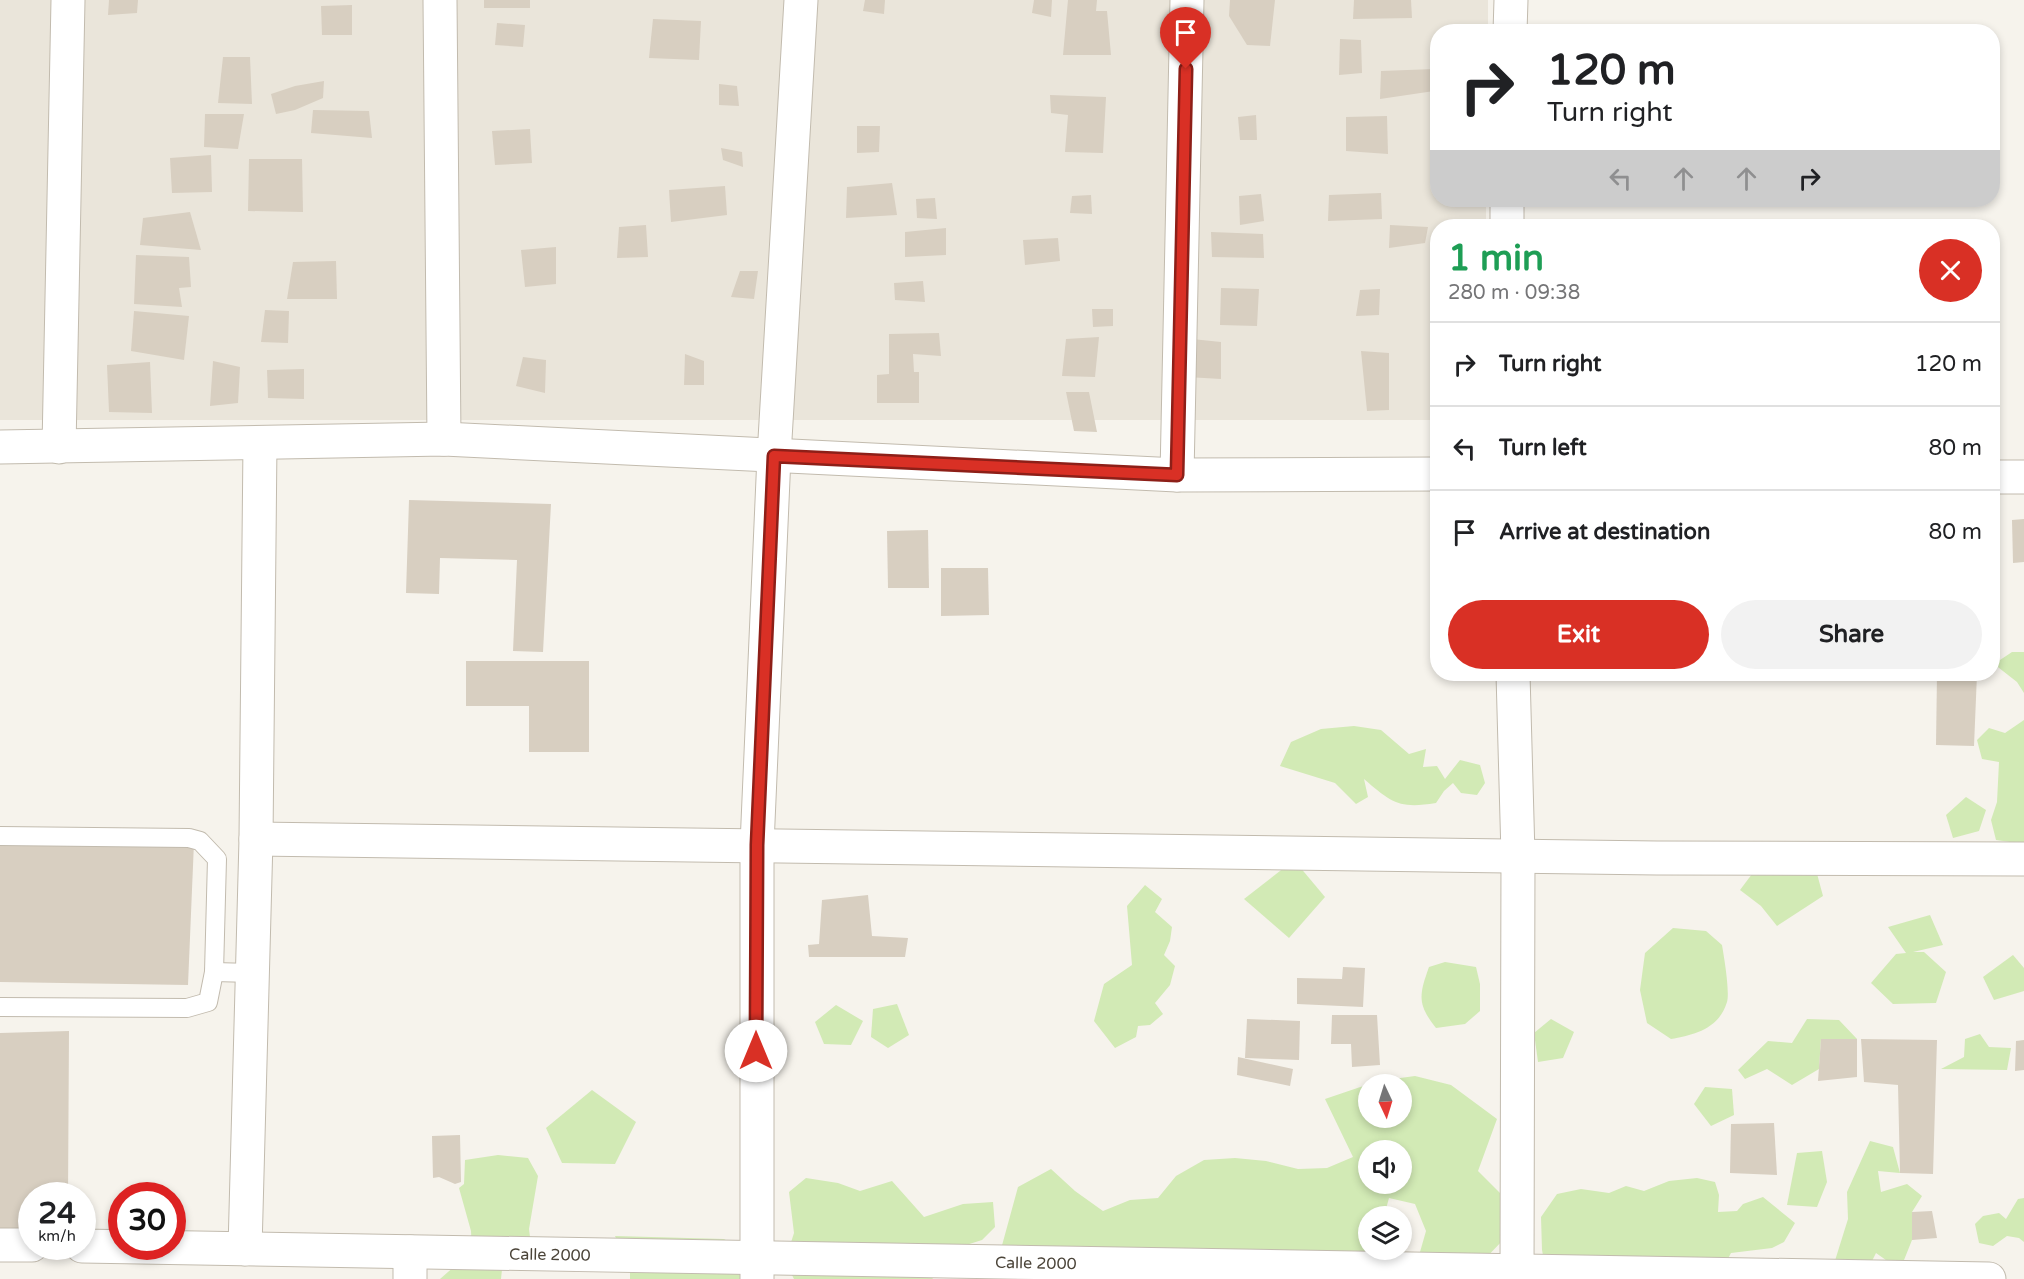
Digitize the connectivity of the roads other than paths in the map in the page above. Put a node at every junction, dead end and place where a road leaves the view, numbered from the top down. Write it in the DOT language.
graph roads {
  1 [pos="68,0"];
  2 [pos="440,0"];
  3 [pos="801,0"];
  4 [pos="1187,0"];
  5 [pos="1511,0"];
  6 [pos="1510,24"];
  7 [pos="444,439"];
  8 [pos="260,443"];
  9 [pos="0,447"];
  10 [pos="59,447"];
  11 [pos="774,456"];
  12 [pos="1430,474"];
  13 [pos="1177,475"];
  14 [pos="2000,477"];
  15 [pos="2024,477"];
  16 [pos="1513,681"];
  17 [pos="0,836"];
  18 [pos="256,839"];
  19 [pos="757,845"];
  20 [pos="1518,855"];
  21 [pos="2024,859"];
  22 [pos="214,972"];
  23 [pos="252,973"];
  24 [pos="0,1007"];
  25 [pos="0,1245"];
  26 [pos="18,1245"];
  27 [pos="96,1246"];
  28 [pos="245,1249"];
  29 [pos="410,1265"];
  30 [pos="757,1268"];
  31 [pos="1181,1272"];
  32 [pos="1517,1275"];
  33 [pos="1989,1279"];
  1 -- 10 [label="street"];
  2 -- 7 [label="street"];
  3 -- 11 [label="street"];
  4 -- 13 [label="street"];
  5 -- 6 [label="street"];
  7 -- 8 [label="street"];
  7 -- 11 [label="street"];
  8 -- 10 [label="street"];
  8 -- 18 [label="street"];
  9 -- 10 [label="street"];
  11 -- 13 [label="street"];
  11 -- 19 [label="street"];
  12 -- 13 [label="street"];
  14 -- 15 [label="street"];
  16 -- 20 [label="street"];
  17 -- 22 [label="lane"];
  18 -- 19 [label="street"];
  18 -- 23 [label="street"];
  19 -- 20 [label="street"];
  19 -- 30 [label="street"];
  20 -- 21 [label="street"];
  20 -- 32 [label="street"];
  22 -- 23 [label="lane"];
  22 -- 24 [label="lane"];
  23 -- 28 [label="street"];
  25 -- 26 [label="street"];
  27 -- 28 [label="street, Calle 2000"];
  28 -- 29 [label="street, Calle 2000"];
  29 -- 30 [label="street, Calle 2000"];
  30 -- 31 [label="street, Calle 2000"];
  31 -- 32 [label="street, Calle 2000"];
  32 -- 33 [label="street, Calle 2000"];
}
